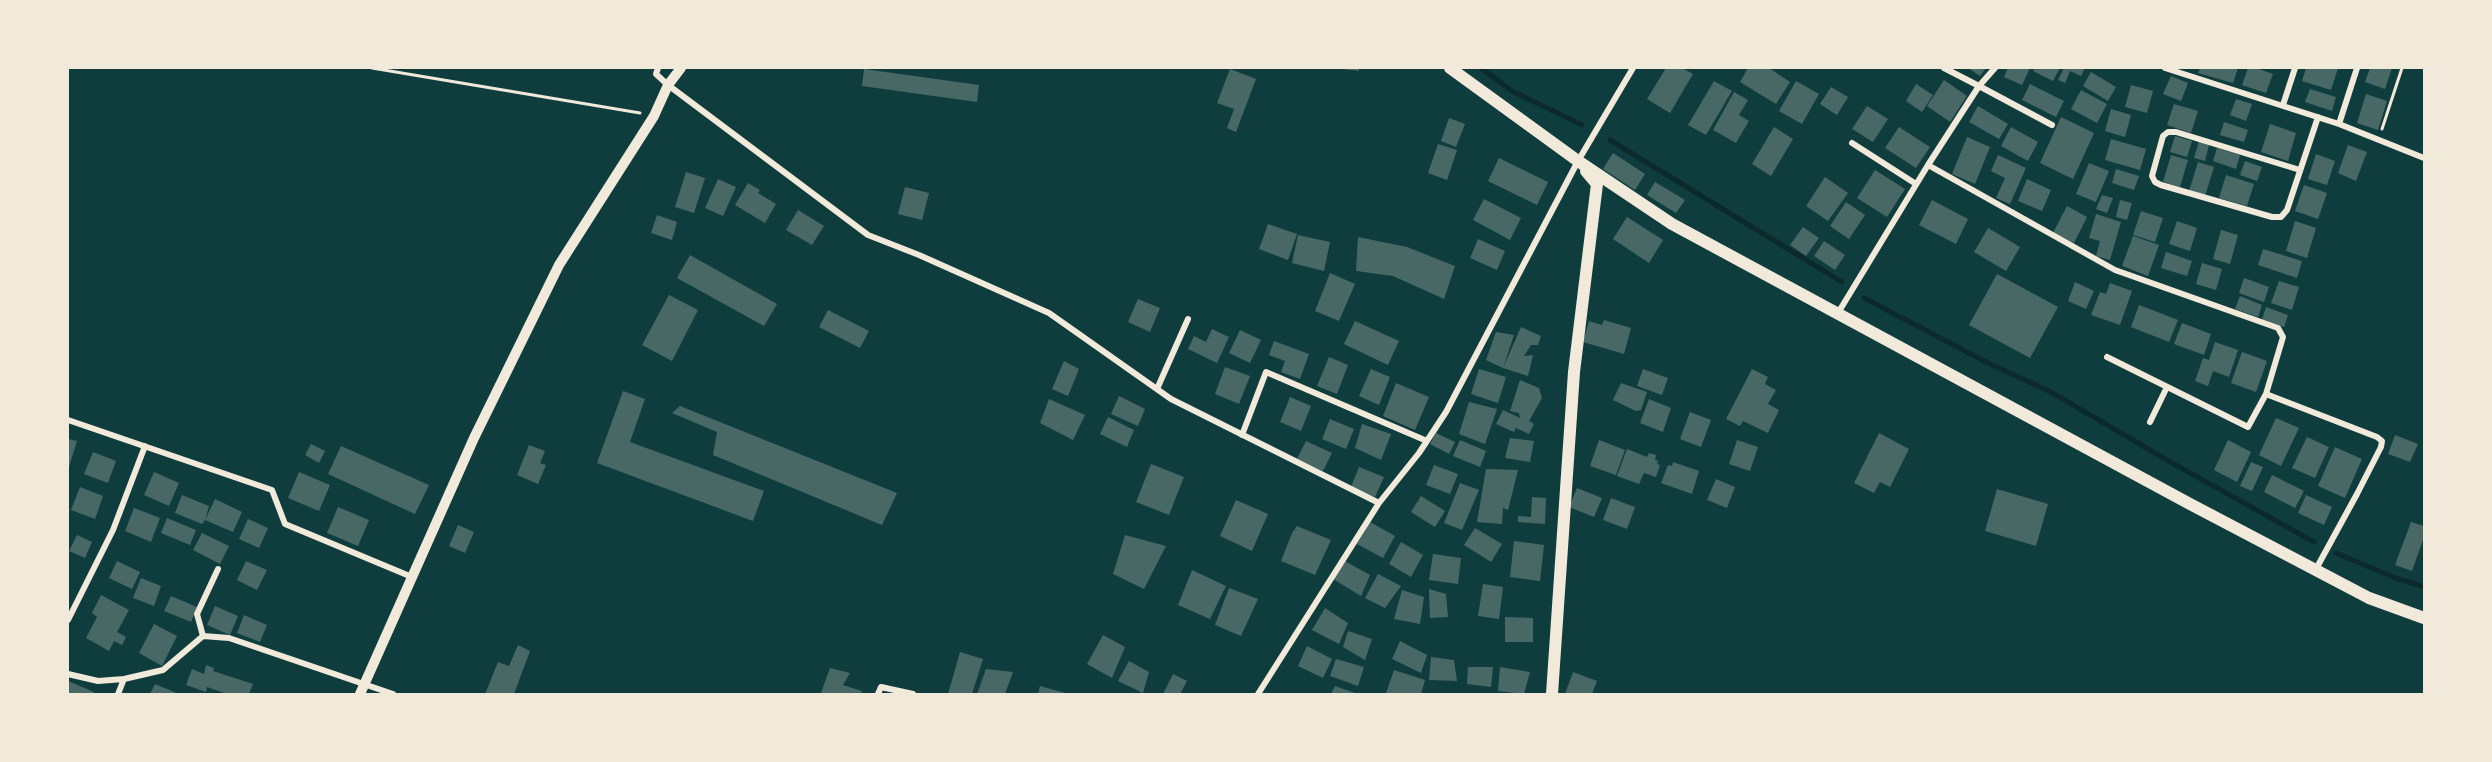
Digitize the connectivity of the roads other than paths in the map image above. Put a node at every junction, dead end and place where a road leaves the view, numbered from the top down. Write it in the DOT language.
graph roads {
  1 [pos="658,68"];
  2 [pos="681,68"];
  3 [pos="1450,68"];
  4 [pos="1633,68"];
  5 [pos="1944,68"];
  6 [pos="1995,68"];
  7 [pos="2165,68"];
  8 [pos="2295,68"];
  9 [pos="2357,68"];
  10 [pos="2183,70"];
  11 [pos="668,85"];
  12 [pos="1979,86"];
  13 [pos="2283,105"];
  14 [pos="2318,117"];
  15 [pos="2339,124"];
  16 [pos="2052,125"];
  17 [pos="1852,143"];
  18 [pos="2424,158"];
  19 [pos="1578,161"];
  20 [pos="1928,165"];
  21 [pos="2300,170"];
  22 [pos="1916,184"];
  23 [pos="1838,314"];
  24 [pos="1188,319"];
  25 [pos="2107,357"];
  26 [pos="2167,387"];
  27 [pos="1157,389"];
  28 [pos="2266,394"];
  29 [pos="68,420"];
  30 [pos="2150,422"];
  31 [pos="1242,435"];
  32 [pos="1427,441"];
  33 [pos="145,446"];
  34 [pos="1379,503"];
  35 [pos="218,569"];
  36 [pos="2316,570"];
  37 [pos="412,577"];
  38 [pos="2424,618"];
  39 [pos="68,620"];
  40 [pos="204,636"];
  41 [pos="68,674"];
  42 [pos="124,679"];
  43 [pos="365,684"];
  44 [pos="117,694"];
  45 [pos="360,694"];
  46 [pos="393,694"];
  47 [pos="878,694"];
  48 [pos="913,694"];
  49 [pos="1258,694"];
  50 [pos="1552,694"];
  1 -- 11 [label="street"];
  2 -- 11 [label="street"];
  3 -- 19 [label="main road"];
  4 -- 19 [label="street"];
  5 -- 12 [label="street"];
  6 -- 12 [label="street"];
  7 -- 10 [label="street"];
  8 -- 13 [label="street"];
  9 -- 15 [label="street"];
  10 -- 13 [label="street"];
  11 -- 27 [label="street"];
  11 -- 37 [label="street"];
  12 -- 16 [label="street"];
  12 -- 20 [label="street"];
  13 -- 14 [label="street"];
  14 -- 15 [label="street"];
  14 -- 21 [label="street"];
  15 -- 18 [label="street"];
  17 -- 22 [label="street"];
  19 -- 23 [label="main road"];
  19 -- 32 [label="street"];
  19 -- 50 [label="main road"];
  20 -- 22 [label="street"];
  20 -- 28 [label="street"];
  21 -- 21 [label="street"];
  22 -- 23 [label="street"];
  23 -- 36 [label="main road"];
  24 -- 27 [label="street"];
  25 -- 26 [label="street"];
  26 -- 28 [label="street"];
  26 -- 30 [label="street"];
  27 -- 31 [label="street"];
  28 -- 36 [label="street"];
  29 -- 33 [label="street"];
  31 -- 32 [label="street"];
  31 -- 34 [label="street"];
  32 -- 34 [label="street"];
  33 -- 37 [label="street"];
  33 -- 39 [label="street"];
  34 -- 49 [label="street"];
  35 -- 40 [label="street"];
  36 -- 38 [label="main road"];
  37 -- 43 [label="street"];
  40 -- 42 [label="street"];
  40 -- 43 [label="street"];
  41 -- 42 [label="street"];
  42 -- 44 [label="street"];
  43 -- 45 [label="street"];
  43 -- 46 [label="street"];
  47 -- 48 [label="street"];
}
